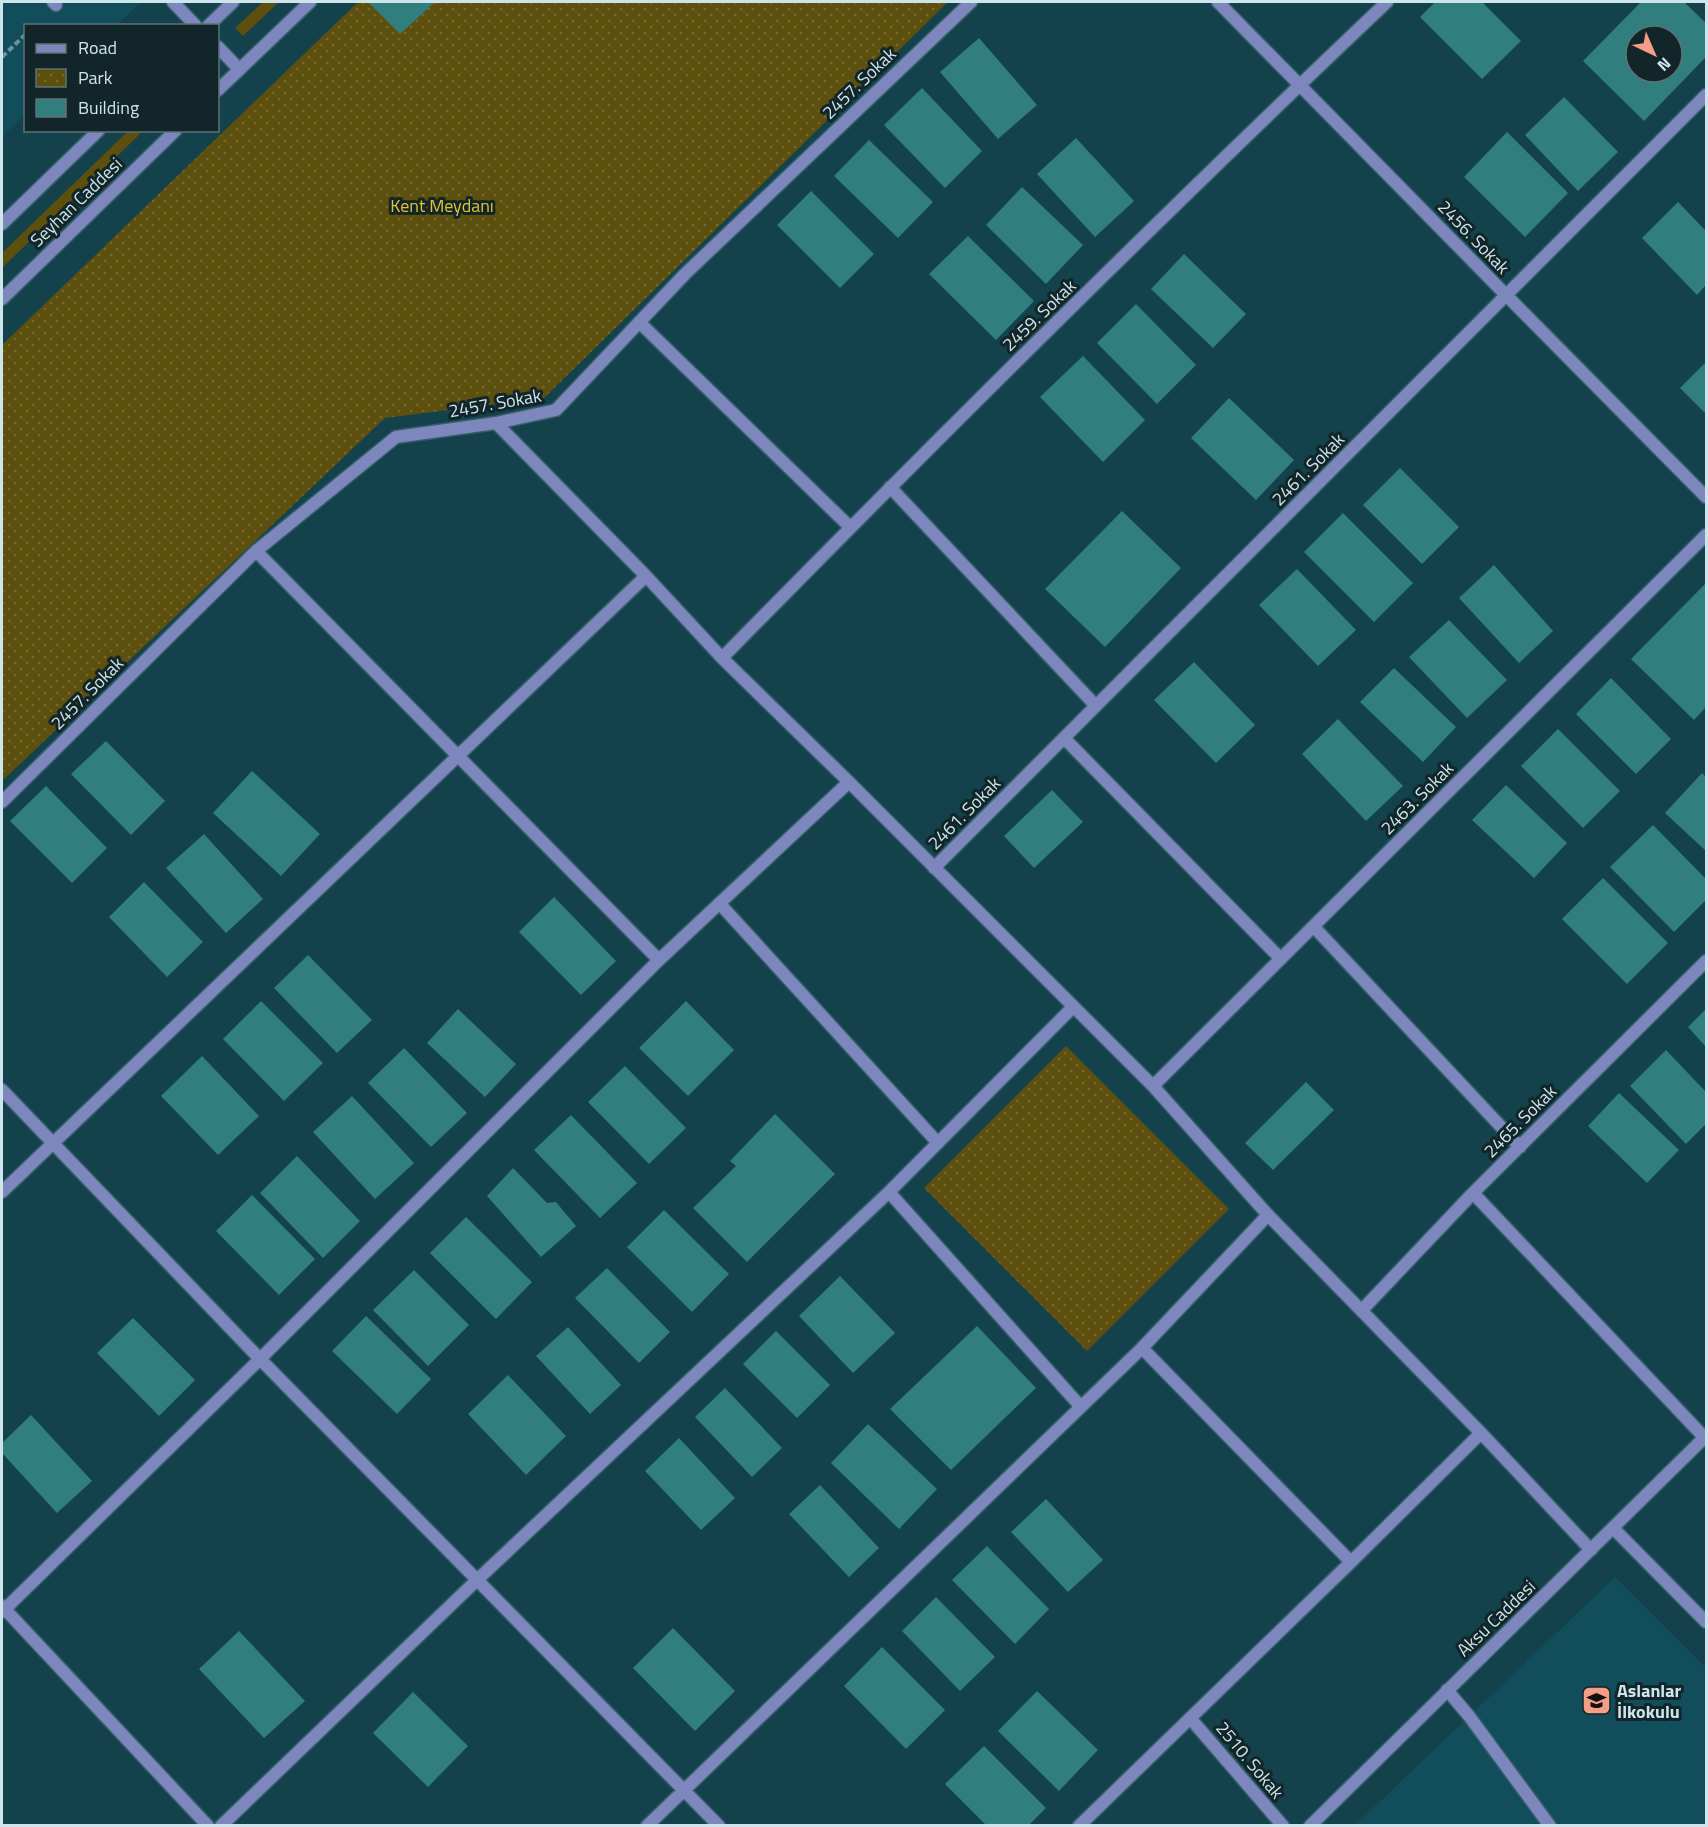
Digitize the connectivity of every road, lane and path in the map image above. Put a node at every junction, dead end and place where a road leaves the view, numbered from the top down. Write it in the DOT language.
graph roads {
  1 [pos="173,2"];
  2 [pos="233,2"];
  3 [pos="310,2"];
  4 [pos="971,2"];
  5 [pos="1218,2"];
  6 [pos="1387,2"];
  7 [pos="194,24"];
  8 [pos="210,24"];
  9 [pos="24,36"];
  10 [pos="219,48"];
  11 [pos="2,57"];
  12 [pos="239,69"];
  13 [pos="1300,84"];
  14 [pos="219,89"];
  15 [pos="1707,95"];
  16 [pos="97,132"];
  17 [pos="174,132"];
  18 [pos="2,224"];
  19 [pos="1507,296"];
  20 [pos="2,299"];
  21 [pos="639,322"];
  22 [pos="496,423"];
  23 [pos="890,486"];
  24 [pos="1707,497"];
  25 [pos="850,527"];
  26 [pos="1707,535"];
  27 [pos="256,551"];
  28 [pos="646,576"];
  29 [pos="722,658"];
  30 [pos="1096,706"];
  31 [pos="1064,738"];
  32 [pos="459,755"];
  33 [pos="849,782"];
  34 [pos="2,802"];
  35 [pos="934,868"];
  36 [pos="720,904"];
  37 [pos="1314,927"];
  38 [pos="1281,959"];
  39 [pos="659,960"];
  40 [pos="1707,961"];
  41 [pos="1073,1007"];
  42 [pos="1153,1086"];
  43 [pos="2,1090"];
  44 [pos="53,1142"];
  45 [pos="938,1143"];
  46 [pos="1520,1147"];
  47 [pos="2,1192"];
  48 [pos="889,1192"];
  49 [pos="1473,1193"];
  50 [pos="1268,1215"];
  51 [pos="1362,1310"];
  52 [pos="1142,1348"];
  53 [pos="260,1359"];
  54 [pos="1082,1407"];
  55 [pos="1481,1433"];
  56 [pos="1706,1437"];
  57 [pos="1613,1528"];
  58 [pos="1592,1550"];
  59 [pos="1351,1562"];
  60 [pos="477,1580"];
  61 [pos="3,1609"];
  62 [pos="1707,1622"];
  63 [pos="1447,1690"];
  64 [pos="1190,1718"];
  65 [pos="684,1790"];
  66 [pos="208,1826"];
  67 [pos="221,1826"];
  68 [pos="647,1826"];
  69 [pos="719,1826"];
  70 [pos="1079,1826"];
  71 [pos="1283,1826"];
  72 [pos="1310,1826"];
  73 [pos="1550,1826"];
  1 -- 7 [label="street"];
  2 -- 8 [label="street"];
  3 -- 12 [label="street"];
  4 -- 21 [label="street, 2457. Sokak"];
  5 -- 13 [label="street, 2456. Sokak"];
  6 -- 13 [label="street, 2459. Sokak"];
  9 -- 11 [label="path"];
  10 -- 12 [label="street"];
  12 -- 14 [label="street"];
  13 -- 19 [label="street, 2456. Sokak"];
  13 -- 23 [label="street, 2459. Sokak"];
  15 -- 19 [label="street, 2461. Sokak"];
  16 -- 18 [label="street, Seyhan Caddesi"];
  17 -- 20 [label="street, Seyhan Caddesi"];
  19 -- 24 [label="street, 2456. Sokak"];
  19 -- 30 [label="street, 2461. Sokak"];
  21 -- 22 [label="street, 2457. Sokak"];
  21 -- 25 [label="street"];
  22 -- 27 [label="street, 2457. Sokak"];
  22 -- 28 [label="street"];
  23 -- 25 [label="street, 2459. Sokak"];
  23 -- 30 [label="street"];
  25 -- 29 [label="street, 2459. Sokak"];
  26 -- 37 [label="street, 2463. Sokak"];
  27 -- 32 [label="street"];
  27 -- 34 [label="street, 2457. Sokak"];
  28 -- 29 [label="street"];
  28 -- 32 [label="street"];
  29 -- 33 [label="street"];
  30 -- 31 [label="street, 2461. Sokak"];
  31 -- 35 [label="street, 2461. Sokak"];
  31 -- 38 [label="street"];
  32 -- 39 [label="street"];
  32 -- 44 [label="street"];
  33 -- 35 [label="street"];
  33 -- 36 [label="street"];
  35 -- 41 [label="street"];
  36 -- 39 [label="street"];
  36 -- 45 [label="street"];
  37 -- 38 [label="street, 2463. Sokak"];
  37 -- 46 [label="street"];
  38 -- 42 [label="street, 2463. Sokak"];
  39 -- 53 [label="street"];
  40 -- 46 [label="street, 2465. Sokak"];
  41 -- 42 [label="street"];
  41 -- 45 [label="street"];
  42 -- 50 [label="street"];
  43 -- 44 [label="street"];
  44 -- 47 [label="street"];
  44 -- 53 [label="street"];
  45 -- 48 [label="street"];
  46 -- 49 [label="street, 2465. Sokak"];
  48 -- 54 [label="street"];
  48 -- 60 [label="street"];
  49 -- 51 [label="street, 2465. Sokak"];
  49 -- 56 [label="street"];
  50 -- 51 [label="street"];
  50 -- 52 [label="street"];
  51 -- 55 [label="street"];
  52 -- 54 [label="street"];
  52 -- 59 [label="street"];
  53 -- 60 [label="street"];
  53 -- 61 [label="street"];
  54 -- 65 [label="street"];
  55 -- 58 [label="street"];
  55 -- 59 [label="street"];
  56 -- 57 [label="street, Aksu Caddesi"];
  57 -- 58 [label="street, Aksu Caddesi"];
  57 -- 62 [label="street"];
  58 -- 63 [label="street, Aksu Caddesi"];
  59 -- 64 [label="street"];
  60 -- 65 [label="street"];
  60 -- 67 [label="street"];
  61 -- 66 [label="street"];
  63 -- 72 [label="street, Aksu Caddesi"];
  63 -- 73 [label="street"];
  64 -- 70 [label="street"];
  64 -- 71 [label="street, 2510. Sokak"];
  65 -- 68 [label="street"];
  65 -- 69 [label="street"];
}
